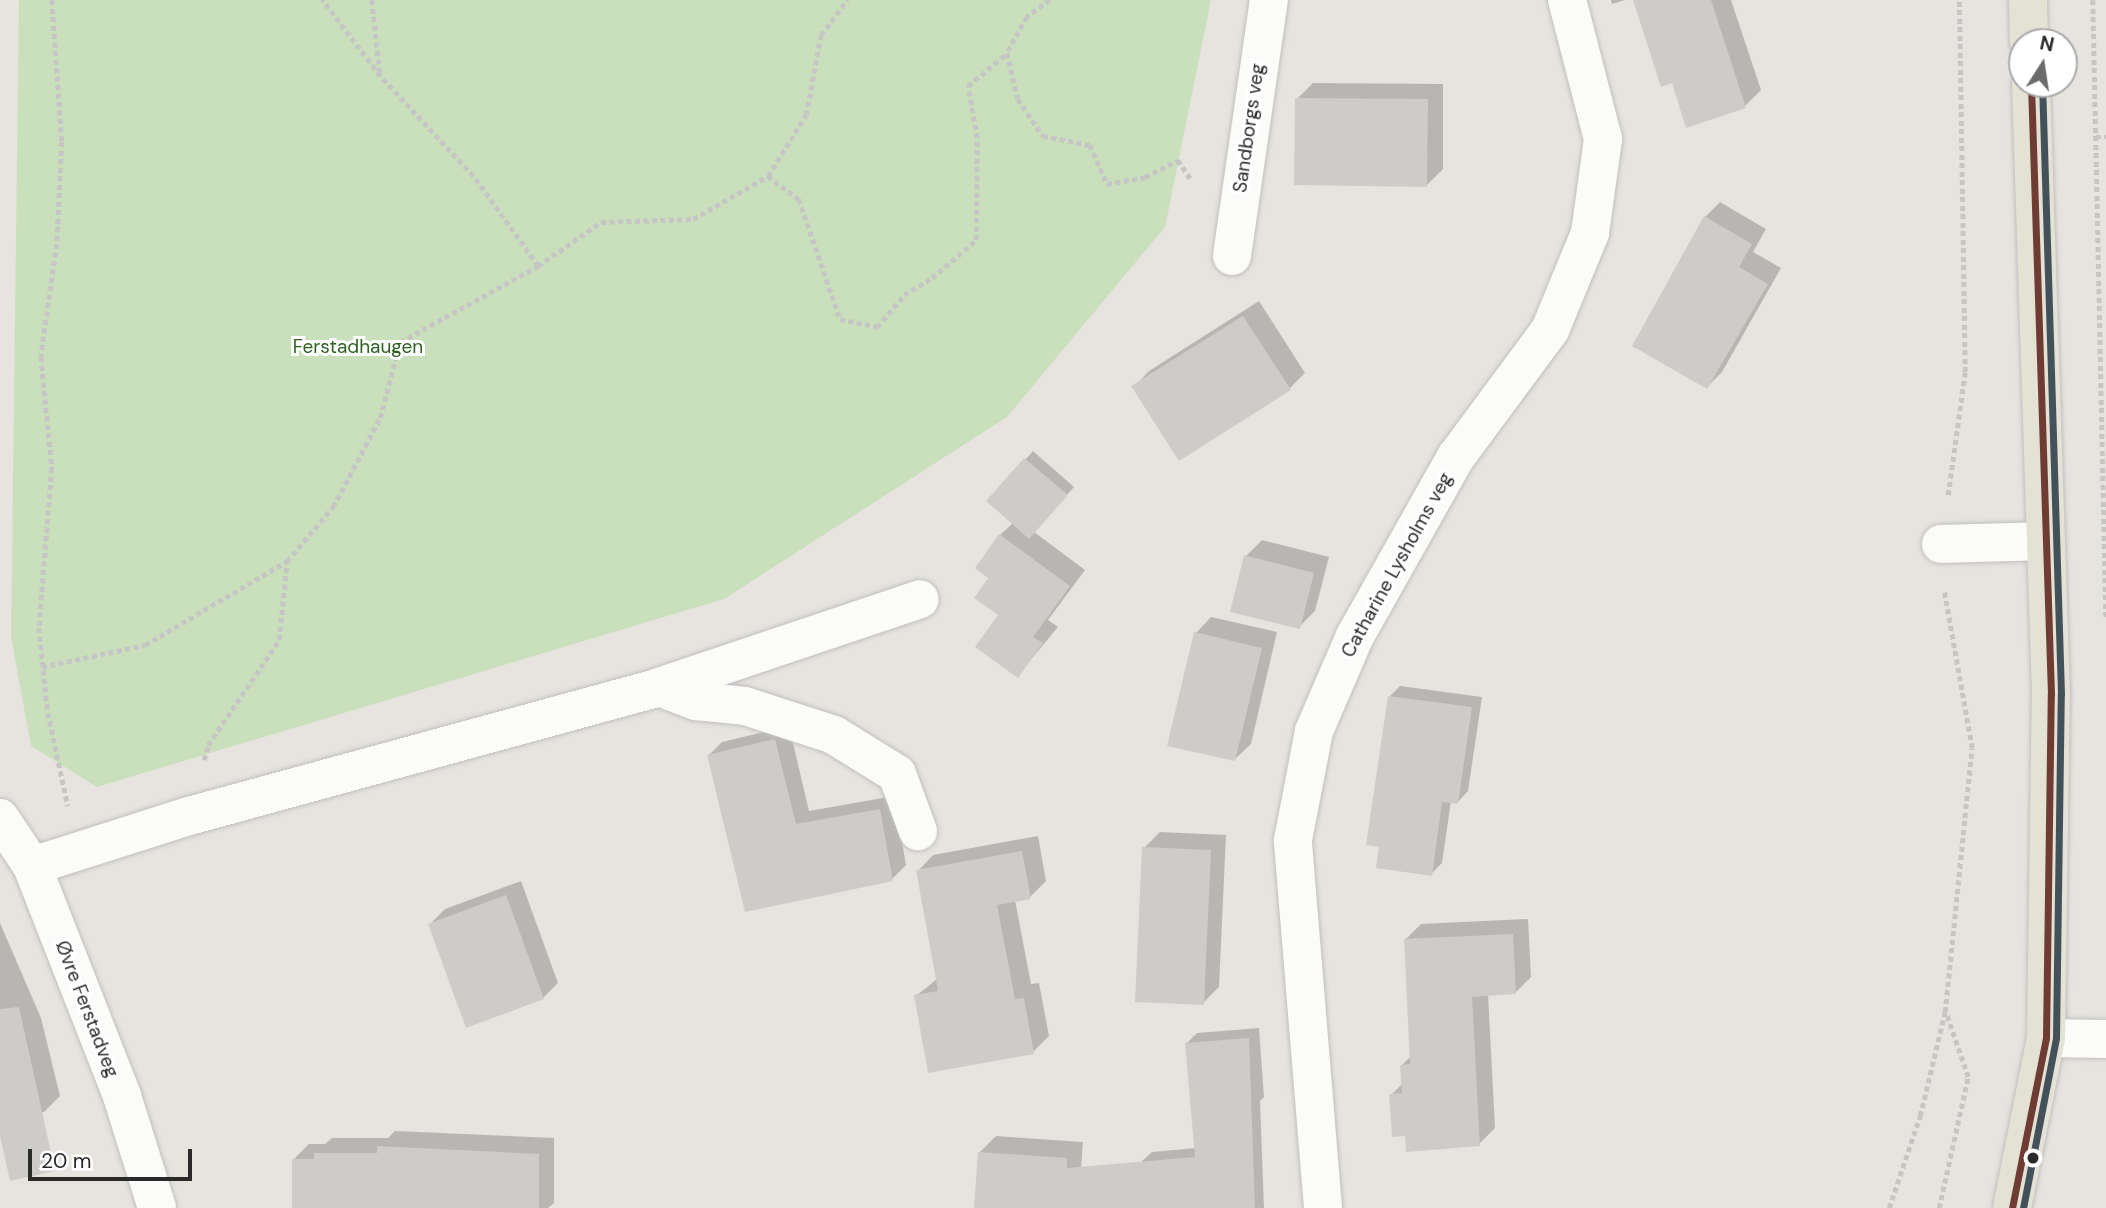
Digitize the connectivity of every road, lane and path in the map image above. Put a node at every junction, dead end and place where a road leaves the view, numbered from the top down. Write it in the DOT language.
graph roads {
  1 [pos="52,0"];
  2 [pos="322,0"];
  3 [pos="372,0"];
  4 [pos="847,0"];
  5 [pos="1050,0"];
  6 [pos="1269,0"];
  7 [pos="1567,0"];
  8 [pos="2028,0"];
  9 [pos="2093,0"];
  10 [pos="2029,28"];
  11 [pos="1007,53"];
  12 [pos="380,76"];
  13 [pos="2031,98"];
  14 [pos="2096,137"];
  15 [pos="2106,137"];
  16 [pos="768,176"];
  17 [pos="1236,218"];
  18 [pos="1233,256"];
  19 [pos="538,266"];
  20 [pos="2106,534"];
  21 [pos="2046,541"];
  22 [pos="1941,544"];
  23 [pos="287,561"];
  24 [pos="920,598"];
  25 [pos="2106,617"];
  26 [pos="42,667"];
  27 [pos="659,687"];
  28 [pos="190,816"];
  29 [pos="0,818"];
  30 [pos="918,831"];
  31 [pos="32,866"];
  32 [pos="2046,1038"];
  33 [pos="2106,1040"];
  34 [pos="157,1208"];
  35 [pos="1323,1208"];
  36 [pos="1889,1208"];
  37 [pos="1939,1208"];
  38 [pos="2012,1208"];
  1 -- 26 [label="path"];
  2 -- 12 [label="path"];
  3 -- 12 [label="path"];
  4 -- 16 [label="path"];
  5 -- 11 [label="path"];
  6 -- 17 [label="street, Sandborgs veg"];
  7 -- 35 [label="street, Catharine Lysholms veg"];
  8 -- 10 [label="main road"];
  9 -- 14 [label="path"];
  11 -- 16 [label="path"];
  11 -- 17 [label="path"];
  12 -- 19 [label="path"];
  13 -- 21 [label="main road"];
  14 -- 15 [label="path"];
  14 -- 20 [label="path"];
  16 -- 19 [label="path"];
  17 -- 18 [label="street, Sandborgs veg"];
  19 -- 23 [label="path"];
  20 -- 25 [label="path"];
  21 -- 22 [label="street"];
  21 -- 32 [label="main road"];
  23 -- 26 [label="path"];
  23 -- 28 [label="path"];
  24 -- 27 [label="street"];
  26 -- 31 [label="path"];
  27 -- 28 [label="street"];
  27 -- 30 [label="street"];
  28 -- 31 [label="street"];
  29 -- 31 [label="street, Øvre Ferstadveg"];
  31 -- 34 [label="street, Øvre Ferstadveg"];
  32 -- 33 [label="street"];
  32 -- 38 [label="main road"];
  36 -- 37 [label="path"];
}
